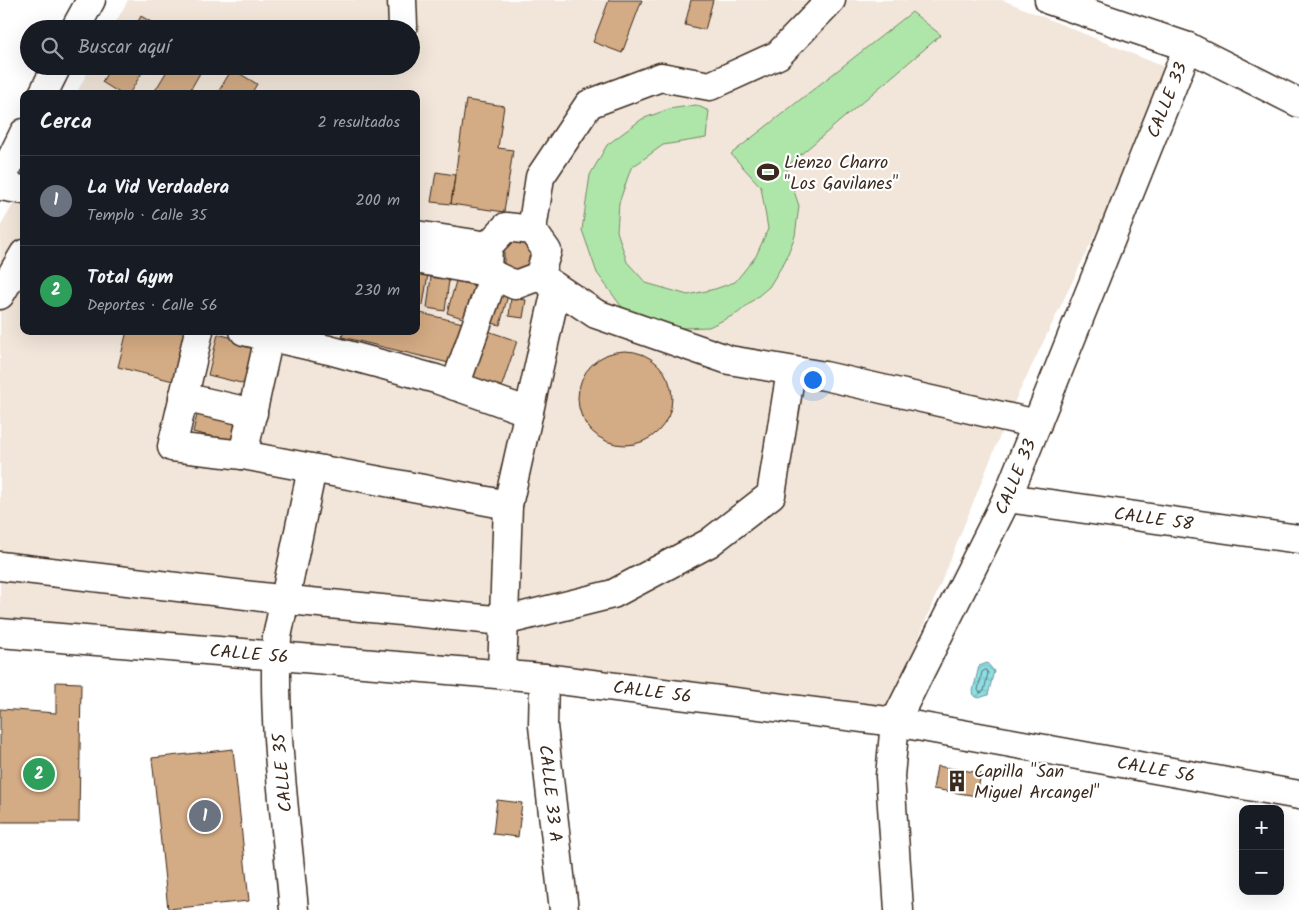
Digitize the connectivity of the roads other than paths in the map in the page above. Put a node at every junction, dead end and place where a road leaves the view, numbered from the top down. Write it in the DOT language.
graph roads {
  1 [pos="831,0"];
  2 [pos="1055,1"];
  3 [pos="1188,47"];
  4 [pos="52,75"];
  5 [pos="45,90"];
  6 [pos="1299,103"];
  7 [pos="20,142"];
  8 [pos="6,174"];
  9 [pos="20,186"];
  10 [pos="532,230"];
  11 [pos="420,236"];
  12 [pos="420,259"];
  13 [pos="490,264"];
  14 [pos="20,266"];
  15 [pos="548,283"];
  16 [pos="0,295"];
  17 [pos="197,335"];
  18 [pos="257,335"];
  19 [pos="269,335"];
  20 [pos="331,340"];
  21 [pos="791,371"];
  22 [pos="454,386"];
  23 [pos="182,397"];
  24 [pos="529,412"];
  25 [pos="253,413"];
  26 [pos="1037,424"];
  27 [pos="244,456"];
  28 [pos="312,469"];
  29 [pos="1007,498"];
  30 [pos="508,505"];
  31 [pos="1299,539"];
  32 [pos="0,566"];
  33 [pos="285,600"];
  34 [pos="504,621"];
  35 [pos="0,634"];
  36 [pos="277,647"];
  37 [pos="502,673"];
  38 [pos="544,678"];
  39 [pos="895,722"];
  40 [pos="1299,795"];
  41 [pos="294,910"];
  42 [pos="564,910"];
  43 [pos="899,910"];
  1 -- 10 [label="street"];
  2 -- 3 [label="street"];
  3 -- 6 [label="street"];
  3 -- 26 [label="street, CALLE 33"];
  4 -- 5 [label="street"];
  7 -- 8 [label="street"];
  8 -- 9 [label="street"];
  10 -- 13 [label="street"];
  10 -- 15 [label="street"];
  11 -- 13 [label="street"];
  12 -- 13 [label="street"];
  13 -- 15 [label="street"];
  13 -- 22 [label="street"];
  14 -- 16 [label="street"];
  15 -- 21 [label="street"];
  15 -- 24 [label="street"];
  17 -- 23 [label="street"];
  18 -- 25 [label="street"];
  19 -- 20 [label="street"];
  20 -- 22 [label="street"];
  21 -- 26 [label="street"];
  21 -- 34 [label="street"];
  22 -- 24 [label="street"];
  23 -- 25 [label="street"];
  23 -- 27 [label="street"];
  24 -- 30 [label="street"];
  25 -- 27 [label="street"];
  26 -- 29 [label="street, CALLE 33"];
  27 -- 28 [label="street"];
  28 -- 30 [label="street"];
  28 -- 33 [label="street, CALLE 35"];
  29 -- 31 [label="street, CALLE 58"];
  29 -- 39 [label="street, CALLE 33"];
  30 -- 34 [label="street"];
  32 -- 33 [label="street"];
  33 -- 34 [label="street"];
  33 -- 36 [label="street, CALLE 35"];
  34 -- 37 [label="street"];
  35 -- 36 [label="street, CALLE 56"];
  36 -- 37 [label="street, CALLE 56"];
  36 -- 41 [label="street, CALLE 35"];
  37 -- 38 [label="street, CALLE 56"];
  38 -- 39 [label="street, CALLE 56"];
  38 -- 42 [label="street, CALLE 33 A"];
  39 -- 40 [label="street, CALLE 56"];
  39 -- 43 [label="street, CALLE 33"];
}
